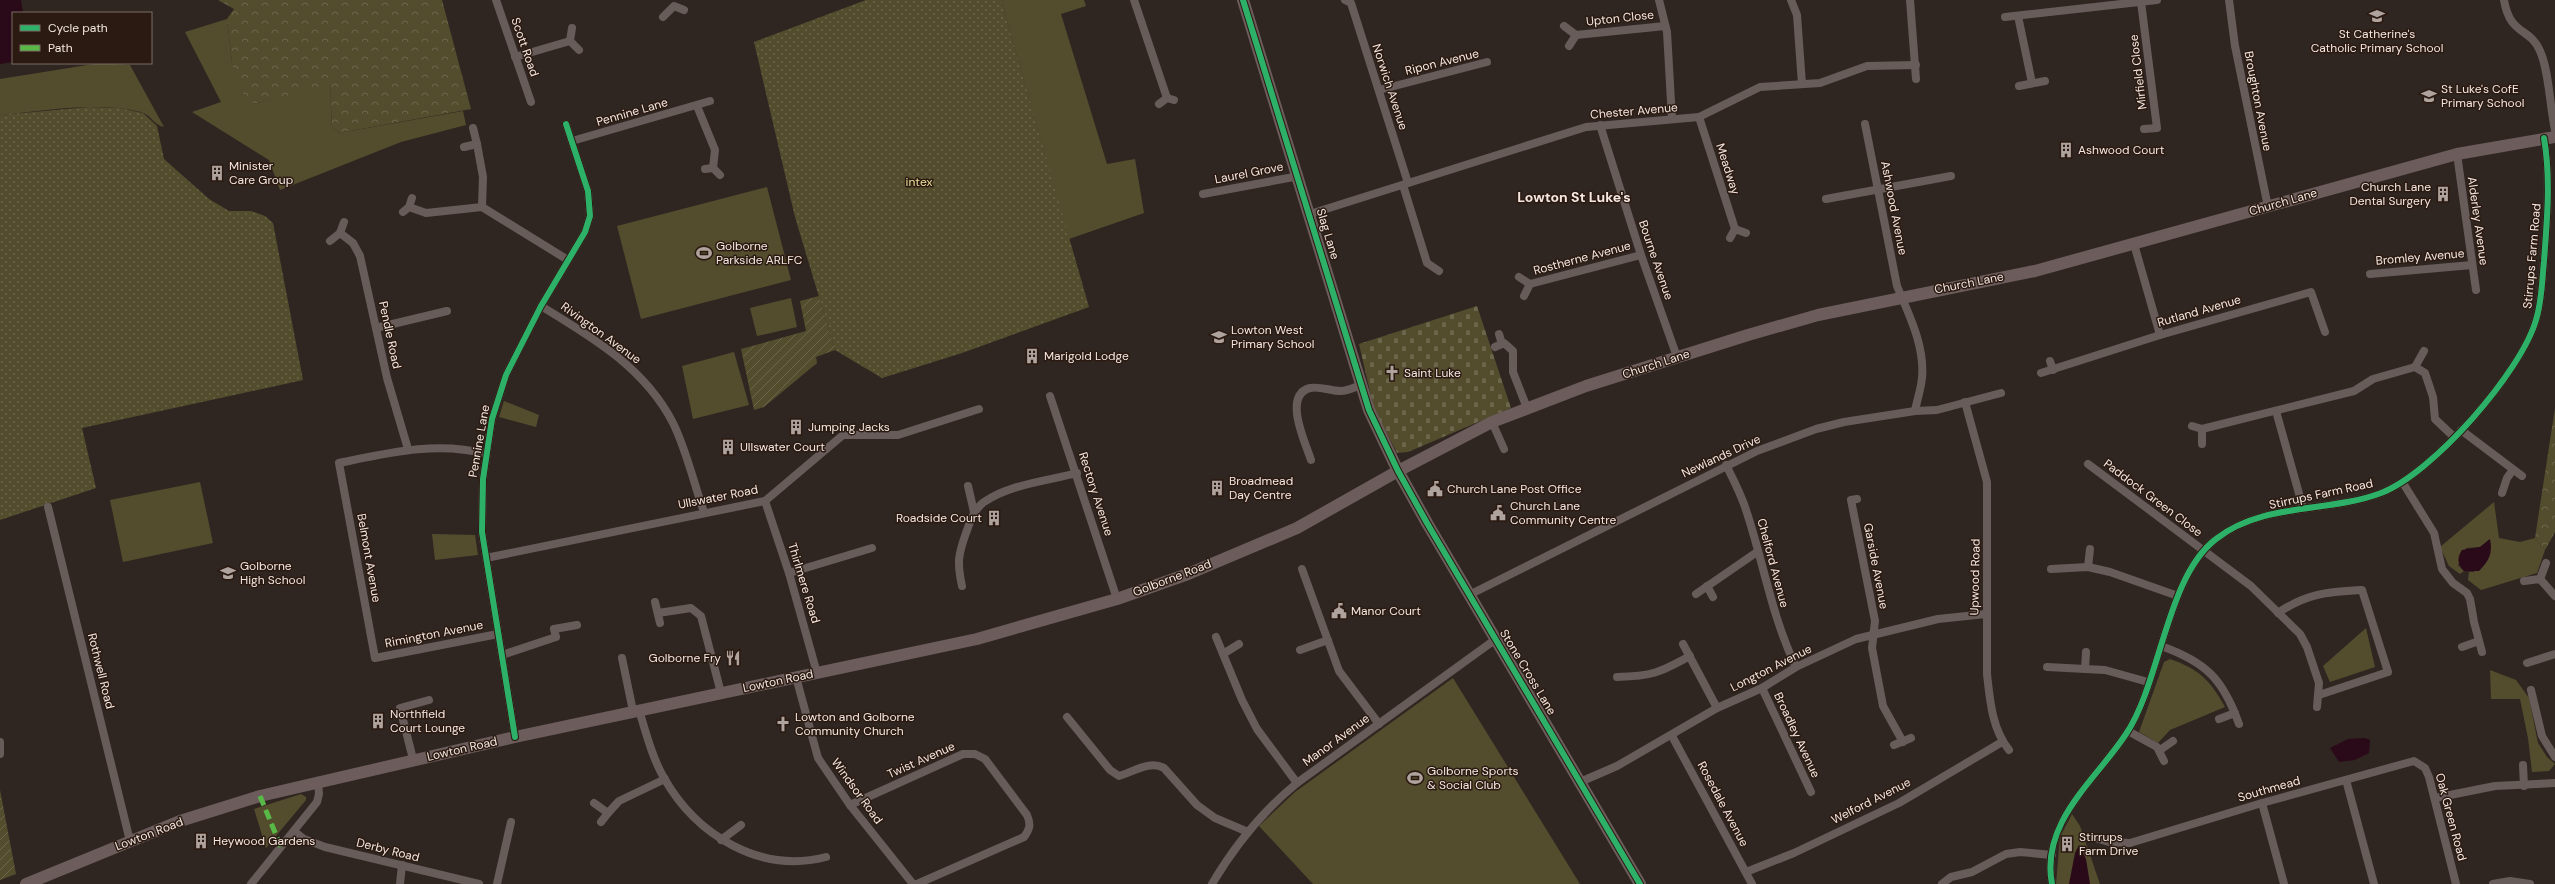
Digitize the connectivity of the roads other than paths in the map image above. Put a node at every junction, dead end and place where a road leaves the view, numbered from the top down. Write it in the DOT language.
graph roads {
  1 [pos="496,0"];
  2 [pos="1134,0"];
  3 [pos="1243,0"];
  4 [pos="1346,0"];
  5 [pos="1659,0"];
  6 [pos="1791,0"];
  7 [pos="1910,0"];
  8 [pos="2157,0"];
  9 [pos="2229,0"];
  10 [pos="2504,0"];
  11 [pos="2141,2"];
  12 [pos="673,3"];
  13 [pos="684,10"];
  14 [pos="2018,16"];
  15 [pos="663,17"];
  16 [pos="2005,17"];
  17 [pos="1564,26"];
  18 [pos="1666,26"];
  19 [pos="572,28"];
  20 [pos="1576,35"];
  21 [pos="570,40"];
  22 [pos="1569,46"];
  23 [pos="579,50"];
  24 [pos="515,57"];
  25 [pos="1488,62"];
  26 [pos="1916,65"];
  27 [pos="2555,76"];
  28 [pos="1916,78"];
  29 [pos="2546,78"];
  30 [pos="2045,81"];
  31 [pos="2032,83"];
  32 [pos="1802,84"];
  33 [pos="2019,86"];
  34 [pos="1379,90"];
  35 [pos="710,101"];
  36 [pos="531,102"];
  37 [pos="1159,104"];
  38 [pos="697,106"];
  39 [pos="1699,117"];
  40 [pos="1672,119"];
  41 [pos="566,124"];
  42 [pos="1865,124"];
  43 [pos="1600,125"];
  44 [pos="473,128"];
  45 [pos="2144,129"];
  46 [pos="2555,130"];
  47 [pos="2550,137"];
  48 [pos="572,141"];
  49 [pos="477,144"];
  50 [pos="464,147"];
  51 [pos="2458,154"];
  52 [pos="720,175"];
  53 [pos="1299,176"];
  54 [pos="1951,176"];
  55 [pos="1405,184"];
  56 [pos="1878,191"];
  57 [pos="1203,194"];
  58 [pos="412,198"];
  59 [pos="1826,199"];
  60 [pos="482,207"];
  61 [pos="2268,207"];
  62 [pos="1310,214"];
  63 [pos="344,222"];
  64 [pos="1735,229"];
  65 [pos="340,233"];
  66 [pos="1746,233"];
  67 [pos="1730,238"];
  68 [pos="330,241"];
  69 [pos="2134,244"];
  70 [pos="1641,255"];
  71 [pos="568,260"];
  72 [pos="2472,265"];
  73 [pos="1439,271"];
  74 [pos="2370,274"];
  75 [pos="1519,277"];
  76 [pos="1530,284"];
  77 [pos="2476,290"];
  78 [pos="1524,296"];
  79 [pos="1902,297"];
  80 [pos="541,306"];
  81 [pos="447,311"];
  82 [pos="376,328"];
  83 [pos="2325,332"];
  84 [pos="1499,334"];
  85 [pos="2160,335"];
  86 [pos="2424,351"];
  87 [pos="1677,357"];
  88 [pos="2050,361"];
  89 [pos="2415,367"];
  90 [pos="2053,370"];
  91 [pos="2040,373"];
  92 [pos="1361,385"];
  93 [pos="2001,392"];
  94 [pos="1050,396"];
  95 [pos="1965,402"];
  96 [pos="1527,408"];
  97 [pos="979,409"];
  98 [pos="1915,411"];
  99 [pos="2276,411"];
  100 [pos="1492,422"];
  101 [pos="2192,426"];
  102 [pos="2202,429"];
  103 [pos="2461,430"];
  104 [pos="2454,438"];
  105 [pos="2202,444"];
  106 [pos="408,449"];
  107 [pos="1504,449"];
  108 [pos="486,454"];
  109 [pos="1311,460"];
  110 [pos="2088,464"];
  111 [pos="1726,465"];
  112 [pos="2513,470"];
  113 [pos="1398,471"];
  114 [pos="1077,473"];
  115 [pos="2522,476"];
  116 [pos="2403,483"];
  117 [pos="968,486"];
  118 [pos="2502,494"];
  119 [pos="1851,500"];
  120 [pos="765,501"];
  121 [pos="48,507"];
  122 [pos="2303,508"];
  123 [pos="704,512"];
  124 [pos="974,512"];
  125 [pos="872,548"];
  126 [pos="2090,549"];
  127 [pos="2204,551"];
  128 [pos="1757,552"];
  129 [pos="486,558"];
  130 [pos="2546,563"];
  131 [pos="2088,567"];
  132 [pos="2051,569"];
  133 [pos="1302,570"];
  134 [pos="789,572"];
  135 [pos="2540,579"];
  136 [pos="2524,581"];
  137 [pos="962,586"];
  138 [pos="1707,586"];
  139 [pos="1696,594"];
  140 [pos="1469,595"];
  141 [pos="2178,596"];
  142 [pos="2555,596"];
  143 [pos="1713,597"];
  144 [pos="1117,599"];
  145 [pos="655,602"];
  146 [pos="658,613"];
  147 [pos="2278,613"];
  148 [pos="1986,614"];
  149 [pos="660,623"];
  150 [pos="577,625"];
  151 [pos="498,634"];
  152 [pos="1216,637"];
  153 [pos="1873,637"];
  154 [pos="1496,639"];
  155 [pos="1328,640"];
  156 [pos="2479,641"];
  157 [pos="1239,644"];
  158 [pos="1683,644"];
  159 [pos="2161,646"];
  160 [pos="2462,647"];
  161 [pos="932,649"];
  162 [pos="1300,650"];
  163 [pos="2086,652"];
  164 [pos="2482,652"];
  165 [pos="1223,654"];
  166 [pos="2555,654"];
  167 [pos="502,655"];
  168 [pos="1690,656"];
  169 [pos="375,658"];
  170 [pos="622,658"];
  171 [pos="2527,663"];
  172 [pos="1796,666"];
  173 [pos="2047,667"];
  174 [pos="2085,669"];
  175 [pos="817,673"];
  176 [pos="796,677"];
  177 [pos="1617,677"];
  178 [pos="2148,682"];
  179 [pos="1762,688"];
  180 [pos="2531,690"];
  181 [pos="722,693"];
  182 [pos="2319,695"];
  183 [pos="429,700"];
  184 [pos="2317,707"];
  185 [pos="1717,708"];
  186 [pos="636,711"];
  187 [pos="2235,713"];
  188 [pos="1067,717"];
  189 [pos="2219,719"];
  190 [pos="1379,724"];
  191 [pos="2239,724"];
  192 [pos="2128,731"];
  193 [pos="1672,736"];
  194 [pos="515,737"];
  195 [pos="1911,738"];
  196 [pos="2173,741"];
  197 [pos="0,742"];
  198 [pos="1902,742"];
  199 [pos="2002,742"];
  200 [pos="1894,745"];
  201 [pos="2009,750"];
  202 [pos="2160,750"];
  203 [pos="0,754"];
  204 [pos="2555,757"];
  205 [pos="413,759"];
  206 [pos="2164,761"];
  207 [pos="2523,765"];
  208 [pos="665,779"];
  209 [pos="2346,780"];
  210 [pos="318,782"];
  211 [pos="1297,782"];
  212 [pos="1580,782"];
  213 [pos="2555,784"];
  214 [pos="2524,786"];
  215 [pos="1811,792"];
  216 [pos="2435,798"];
  217 [pos="594,803"];
  218 [pos="2262,803"];
  219 [pos="850,805"];
  220 [pos="608,813"];
  221 [pos="512,822"];
  222 [pos="601,822"];
  223 [pos="741,825"];
  224 [pos="294,831"];
  225 [pos="1248,832"];
  226 [pos="2095,838"];
  227 [pos="721,840"];
  228 [pos="130,841"];
  229 [pos="2052,855"];
  230 [pos="826,857"];
  231 [pos="402,865"];
  232 [pos="1746,872"];
  233 [pos="26,884"];
  234 [pos="252,884"];
  235 [pos="400,884"];
  236 [pos="479,884"];
  237 [pos="497,884"];
  238 [pos="913,884"];
  239 [pos="917,884"];
  240 [pos="1212,884"];
  241 [pos="1640,884"];
  242 [pos="1752,884"];
  243 [pos="1942,884"];
  244 [pos="2052,884"];
  245 [pos="2284,884"];
  246 [pos="2374,884"];
  247 [pos="2456,884"];
  248 [pos="2493,884"];
  249 [pos="2530,884"];
  1 -- 24 [label="street, Scott Road"];
  2 -- 37 [label="street"];
  3 -- 53 [label="main road, Slag Lane"];
  4 -- 34 [label="street, Norwich Avenue"];
  5 -- 18 [label="street"];
  6 -- 32 [label="street"];
  7 -- 26 [label="street"];
  8 -- 11 [label="street"];
  9 -- 61 [label="street, Broughton Avenue"];
  10 -- 29 [label="street"];
  11 -- 14 [label="street"];
  11 -- 45 [label="street, Mirfield Close"];
  12 -- 13 [label="street"];
  12 -- 15 [label="street"];
  14 -- 16 [label="street"];
  14 -- 31 [label="street"];
  17 -- 20 [label="street"];
  18 -- 20 [label="street, Upton Close"];
  18 -- 40 [label="street"];
  19 -- 21 [label="street"];
  20 -- 22 [label="street"];
  21 -- 23 [label="street"];
  21 -- 24 [label="street"];
  24 -- 36 [label="street, Scott Road"];
  25 -- 34 [label="street, Ripon Avenue"];
  26 -- 28 [label="street"];
  26 -- 32 [label="street, Chester Avenue"];
  27 -- 29 [label="street"];
  29 -- 46 [label="street"];
  30 -- 31 [label="street"];
  31 -- 33 [label="street"];
  32 -- 39 [label="street, Chester Avenue"];
  34 -- 55 [label="street, Norwich Avenue"];
  35 -- 38 [label="street, Pennine Lane"];
  38 -- 48 [label="street, Pennine Lane"];
  38 -- 52 [label="street"];
  39 -- 40 [label="street, Chester Avenue"];
  39 -- 64 [label="street, Meadway"];
  40 -- 43 [label="street, Chester Avenue"];
  41 -- 48 [label="street, Pennine Lane"];
  42 -- 56 [label="street, Ashwood Avenue"];
  43 -- 55 [label="street, Chester Avenue"];
  43 -- 70 [label="street, Bourne Avenue"];
  44 -- 49 [label="street"];
  47 -- 51 [label="main road, Church Lane"];
  47 -- 103 [label="street, Stirrups Farm Road"];
  48 -- 71 [label="street, Pennine Lane"];
  49 -- 50 [label="street"];
  49 -- 60 [label="street"];
  51 -- 61 [label="main road, Church Lane"];
  51 -- 72 [label="street, Alderley Avenue"];
  53 -- 57 [label="street, Laurel Grove"];
  53 -- 62 [label="main road, Slag Lane"];
  54 -- 56 [label="street"];
  55 -- 62 [label="street, Chester Avenue"];
  55 -- 73 [label="street, Norwich Avenue"];
  56 -- 59 [label="street"];
  56 -- 79 [label="street, Ashwood Avenue"];
  58 -- 60 [label="street"];
  60 -- 71 [label="street"];
  61 -- 69 [label="main road, Church Lane"];
  62 -- 92 [label="main road, Slag Lane"];
  63 -- 65 [label="street"];
  64 -- 66 [label="street"];
  64 -- 67 [label="street"];
  65 -- 68 [label="street"];
  65 -- 82 [label="street, Pendle Road"];
  69 -- 79 [label="main road, Church Lane"];
  69 -- 85 [label="street"];
  70 -- 76 [label="street, Rostherne Avenue"];
  70 -- 87 [label="street, Bourne Avenue"];
  71 -- 80 [label="street, Pennine Lane"];
  72 -- 74 [label="street, Bromley Avenue"];
  72 -- 77 [label="street, Alderley Avenue"];
  75 -- 76 [label="street"];
  76 -- 78 [label="street"];
  79 -- 87 [label="main road, Church Lane"];
  79 -- 98 [label="street, Ashwood Avenue"];
  80 -- 108 [label="street, Pennine Lane"];
  80 -- 123 [label="street, Rivington Avenue"];
  81 -- 82 [label="street"];
  82 -- 106 [label="street, Pendle Road"];
  83 -- 85 [label="street, Rutland Avenue"];
  84 -- 96 [label="street"];
  85 -- 90 [label="street, Rutland Avenue"];
  86 -- 89 [label="street"];
  87 -- 96 [label="main road, Church Lane"];
  88 -- 90 [label="street"];
  89 -- 99 [label="street"];
  89 -- 104 [label="street"];
  90 -- 91 [label="street, Rutland Avenue"];
  92 -- 109 [label="street"];
  92 -- 113 [label="main road, Slag Lane"];
  93 -- 95 [label="street, Newlands Drive"];
  94 -- 114 [label="street, Rectory Avenue"];
  95 -- 98 [label="street, Newlands Drive"];
  95 -- 148 [label="street, Upwood Road"];
  96 -- 100 [label="main road, Church Lane"];
  97 -- 120 [label="street, Ullswater Road"];
  98 -- 111 [label="street, Newlands Drive"];
  99 -- 102 [label="street"];
  99 -- 122 [label="street"];
  100 -- 107 [label="street"];
  100 -- 113 [label="main road, Church Lane"];
  101 -- 102 [label="street"];
  102 -- 105 [label="street"];
  103 -- 104 [label="street, Stirrups Farm Road"];
  103 -- 112 [label="street"];
  104 -- 116 [label="street, Stirrups Farm Road"];
  106 -- 108 [label="street"];
  106 -- 169 [label="street, Belmont Avenue"];
  108 -- 129 [label="street, Pennine Lane"];
  110 -- 127 [label="street, Paddock Green Close"];
  111 -- 128 [label="street, Chelford Avenue"];
  111 -- 140 [label="street, Newlands Drive"];
  112 -- 115 [label="street"];
  112 -- 118 [label="street"];
  113 -- 140 [label="main road, Stone Cross Lane"];
  113 -- 144 [label="main road, Golborne Road"];
  114 -- 124 [label="street"];
  114 -- 144 [label="street, Rectory Avenue"];
  116 -- 122 [label="street, Stirrups Farm Road"];
  116 -- 156 [label="street"];
  117 -- 124 [label="street"];
  119 -- 153 [label="street, Garside Avenue"];
  120 -- 123 [label="street, Ullswater Road"];
  120 -- 134 [label="street, Thirlmere Road"];
  121 -- 228 [label="street, Rothwell Road"];
  122 -- 127 [label="street, Stirrups Farm Road"];
  123 -- 129 [label="street, Ullswater Road"];
  124 -- 137 [label="street"];
  125 -- 134 [label="street"];
  126 -- 131 [label="street"];
  127 -- 141 [label="street, Stirrups Farm Road"];
  127 -- 147 [label="street, Paddock Green Close"];
  128 -- 138 [label="street"];
  128 -- 172 [label="street, Chelford Avenue"];
  129 -- 151 [label="street, Pennine Lane"];
  130 -- 135 [label="street"];
  131 -- 132 [label="street"];
  131 -- 141 [label="street"];
  133 -- 155 [label="street"];
  134 -- 175 [label="street, Thirlmere Road"];
  135 -- 136 [label="street"];
  135 -- 142 [label="street"];
  138 -- 139 [label="street"];
  138 -- 143 [label="street"];
  140 -- 154 [label="main road, Stone Cross Lane"];
  141 -- 159 [label="street, Stirrups Farm Road"];
  144 -- 161 [label="main road, Golborne Road"];
  145 -- 146 [label="street"];
  146 -- 149 [label="street"];
  146 -- 181 [label="street"];
  147 -- 182 [label="street, Paddock Green Close"];
  147 -- 182 [label="street"];
  148 -- 153 [label="street, Longton Avenue"];
  148 -- 199 [label="street, Upwood Road"];
  150 -- 167 [label="street"];
  151 -- 167 [label="street, Pennine Lane"];
  151 -- 169 [label="street, Rimington Avenue"];
  152 -- 165 [label="street"];
  153 -- 172 [label="street, Longton Avenue"];
  153 -- 198 [label="street, Garside Avenue"];
  154 -- 190 [label="street, Manor Avenue"];
  154 -- 212 [label="main road, Stone Cross Lane"];
  155 -- 162 [label="street"];
  155 -- 190 [label="street"];
  156 -- 160 [label="street"];
  156 -- 164 [label="street"];
  157 -- 165 [label="street"];
  158 -- 168 [label="street"];
  159 -- 178 [label="street, Stirrups Farm Road"];
  159 -- 187 [label="street"];
  161 -- 175 [label="main road, Lowton Road"];
  163 -- 174 [label="street"];
  165 -- 211 [label="street"];
  166 -- 171 [label="street"];
  167 -- 194 [label="street, Pennine Lane"];
  168 -- 177 [label="street"];
  168 -- 185 [label="street"];
  170 -- 186 [label="street"];
  172 -- 179 [label="street, Longton Avenue"];
  173 -- 174 [label="street"];
  174 -- 178 [label="street"];
  175 -- 176 [label="main road, Lowton Road"];
  176 -- 181 [label="main road, Lowton Road"];
  176 -- 219 [label="street, Windsor Road"];
  178 -- 192 [label="street, Stirrups Farm Road"];
  179 -- 185 [label="street, Longton Avenue"];
  179 -- 215 [label="street, Broadley Avenue"];
  180 -- 204 [label="street"];
  181 -- 186 [label="main road, Lowton Road"];
  182 -- 184 [label="street, Paddock Green Close"];
  183 -- 205 [label="street"];
  185 -- 193 [label="street, Longton Avenue"];
  186 -- 194 [label="main road, Lowton Road"];
  186 -- 208 [label="street"];
  187 -- 189 [label="street"];
  187 -- 191 [label="street"];
  188 -- 225 [label="street"];
  190 -- 211 [label="street, Manor Avenue"];
  192 -- 202 [label="street"];
  192 -- 229 [label="street, Stirrups Farm Road"];
  193 -- 212 [label="street, Longton Avenue"];
  193 -- 232 [label="street, Rosedale Avenue"];
  194 -- 205 [label="main road, Lowton Road"];
  195 -- 198 [label="street"];
  196 -- 202 [label="street"];
  197 -- 203 [label="street"];
  198 -- 200 [label="street"];
  199 -- 201 [label="street, Upwood Road"];
  199 -- 232 [label="street, Welford Avenue"];
  202 -- 206 [label="street"];
  205 -- 210 [label="main road, Lowton Road"];
  207 -- 214 [label="street"];
  208 -- 220 [label="street"];
  208 -- 227 [label="street"];
  209 -- 216 [label="street, Oak Green Road"];
  209 -- 218 [label="street, Southmead"];
  209 -- 246 [label="street"];
  210 -- 224 [label="street"];
  210 -- 228 [label="main road, Lowton Road"];
  211 -- 225 [label="street, Manor Avenue"];
  212 -- 241 [label="main road, Stone Cross Lane"];
  213 -- 214 [label="street"];
  214 -- 216 [label="street"];
  216 -- 247 [label="street, Oak Green Road"];
  217 -- 220 [label="street"];
  218 -- 226 [label="street, Southmead"];
  218 -- 245 [label="street"];
  219 -- 238 [label="street, Windsor Road"];
  219 -- 239 [label="street, Twist Avenue"];
  220 -- 222 [label="street"];
  221 -- 237 [label="street"];
  223 -- 227 [label="street"];
  224 -- 231 [label="street, Derby Road"];
  224 -- 234 [label="street"];
  225 -- 240 [label="street, Manor Avenue"];
  227 -- 230 [label="street"];
  228 -- 233 [label="main road, Lowton Road"];
  229 -- 243 [label="street"];
  229 -- 244 [label="street, Stirrups Farm Road"];
  231 -- 235 [label="street"];
  231 -- 236 [label="street, Derby Road"];
  232 -- 242 [label="street, Rosedale Avenue"];
  248 -- 249 [label="street"];
}
